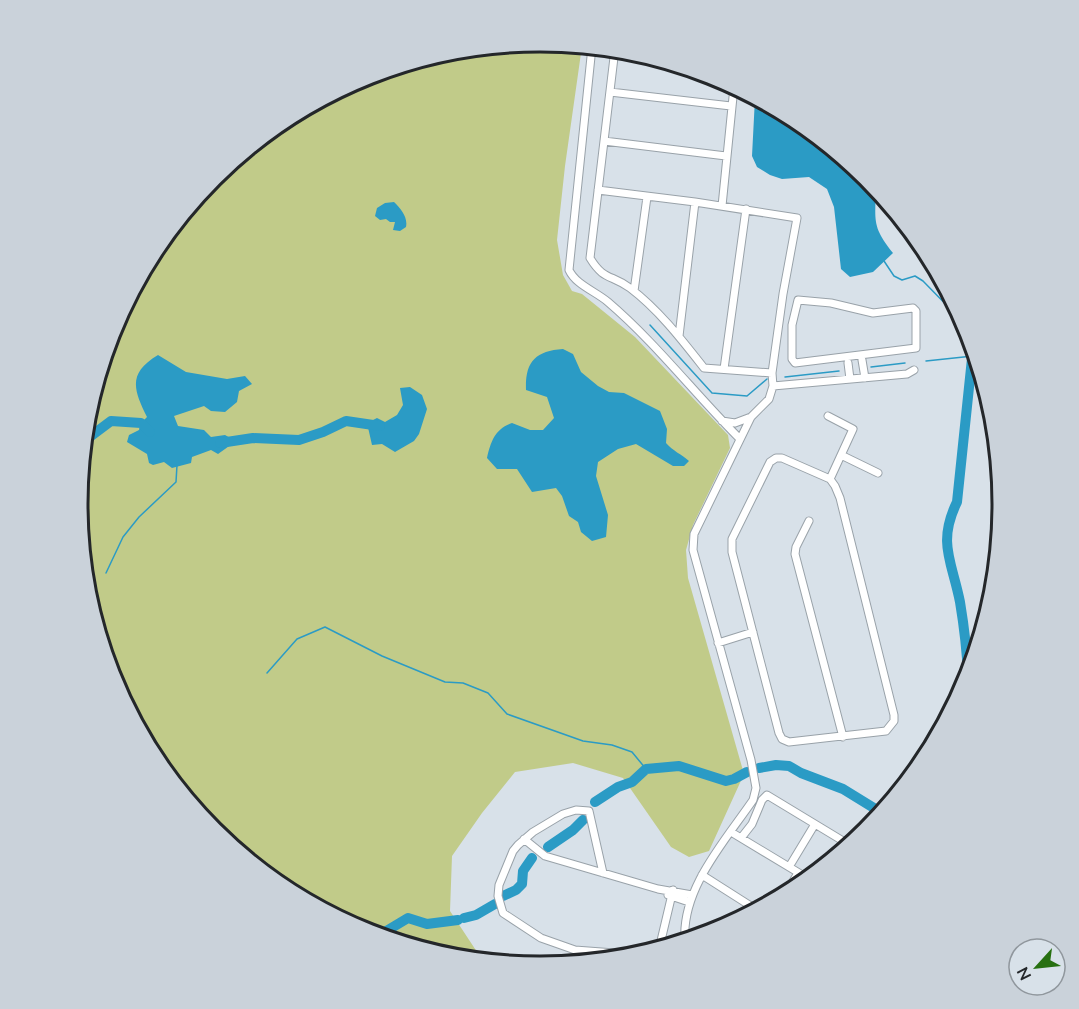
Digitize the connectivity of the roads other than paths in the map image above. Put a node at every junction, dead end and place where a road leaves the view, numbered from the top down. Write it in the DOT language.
graph roads {
  1 [pos="591,55"];
  2 [pos="614,59"];
  3 [pos="610,92"];
  4 [pos="733,96"];
  5 [pos="731,106"];
  6 [pos="604,141"];
  7 [pos="726,156"];
  8 [pos="598,190"];
  9 [pos="647,197"];
  10 [pos="695,202"];
  11 [pos="722,206"];
  12 [pos="746,209"];
  13 [pos="634,291"];
  14 [pos="679,336"];
  15 [pos="915,349"];
  16 [pos="724,369"];
  17 [pos="914,370"];
  18 [pos="772,373"];
  19 [pos="865,378"];
  20 [pos="850,380"];
  21 [pos="773,386"];
  22 [pos="828,416"];
  23 [pos="751,417"];
  24 [pos="722,421"];
  25 [pos="740,439"];
  26 [pos="841,456"];
  27 [pos="878,473"];
  28 [pos="830,479"];
  29 [pos="808,521"];
  30 [pos="753,632"];
  31 [pos="718,643"];
  32 [pos="843,737"];
  33 [pos="815,824"];
  34 [pos="731,832"];
  35 [pos="741,838"];
  36 [pos="524,839"];
  37 [pos="842,840"];
  38 [pos="789,867"];
  39 [pos="603,873"];
  40 [pos="798,873"];
  41 [pos="702,875"];
  42 [pos="796,877"];
  43 [pos="672,894"];
  44 [pos="690,898"];
  45 [pos="749,905"];
  46 [pos="685,933"];
  47 [pos="661,940"];
  48 [pos="603,952"];
  1 -- 24 [label="street"];
  2 -- 3 [label="street"];
  3 -- 5 [label="street"];
  3 -- 6 [label="street"];
  4 -- 5 [label="street"];
  5 -- 7 [label="street"];
  6 -- 7 [label="street"];
  6 -- 8 [label="street"];
  7 -- 11 [label="street"];
  8 -- 9 [label="street"];
  8 -- 13 [label="street"];
  9 -- 10 [label="street"];
  9 -- 13 [label="street"];
  10 -- 11 [label="street"];
  10 -- 14 [label="street"];
  11 -- 12 [label="street"];
  12 -- 16 [label="street"];
  12 -- 18 [label="street"];
  13 -- 14 [label="street"];
  14 -- 16 [label="street"];
  15 -- 15 [label="street"];
  16 -- 18 [label="street"];
  17 -- 19 [label="street"];
  18 -- 21 [label="street"];
  19 -- 20 [label="street"];
  19 -- 20 [label="street"];
  20 -- 21 [label="street"];
  21 -- 23 [label="street"];
  22 -- 26 [label="street"];
  23 -- 24 [label="street"];
  23 -- 25 [label="street"];
  24 -- 25 [label="street"];
  25 -- 31 [label="street"];
  26 -- 27 [label="street"];
  26 -- 28 [label="street"];
  28 -- 30 [label="street"];
  28 -- 32 [label="street"];
  29 -- 32 [label="street"];
  30 -- 31 [label="street"];
  30 -- 32 [label="street"];
  31 -- 34 [label="street"];
  33 -- 35 [label="street"];
  33 -- 37 [label="street"];
  33 -- 38 [label="street"];
  34 -- 35 [label="street"];
  34 -- 41 [label="street"];
  35 -- 38 [label="street"];
  36 -- 39 [label="street"];
  36 -- 39 [label="street"];
  36 -- 48 [label="street"];
  38 -- 40 [label="street"];
  39 -- 43 [label="street"];
  40 -- 42 [label="street"];
  41 -- 44 [label="street"];
  41 -- 45 [label="street"];
  43 -- 44 [label="street"];
  43 -- 47 [label="street"];
  44 -- 46 [label="street"];
}
